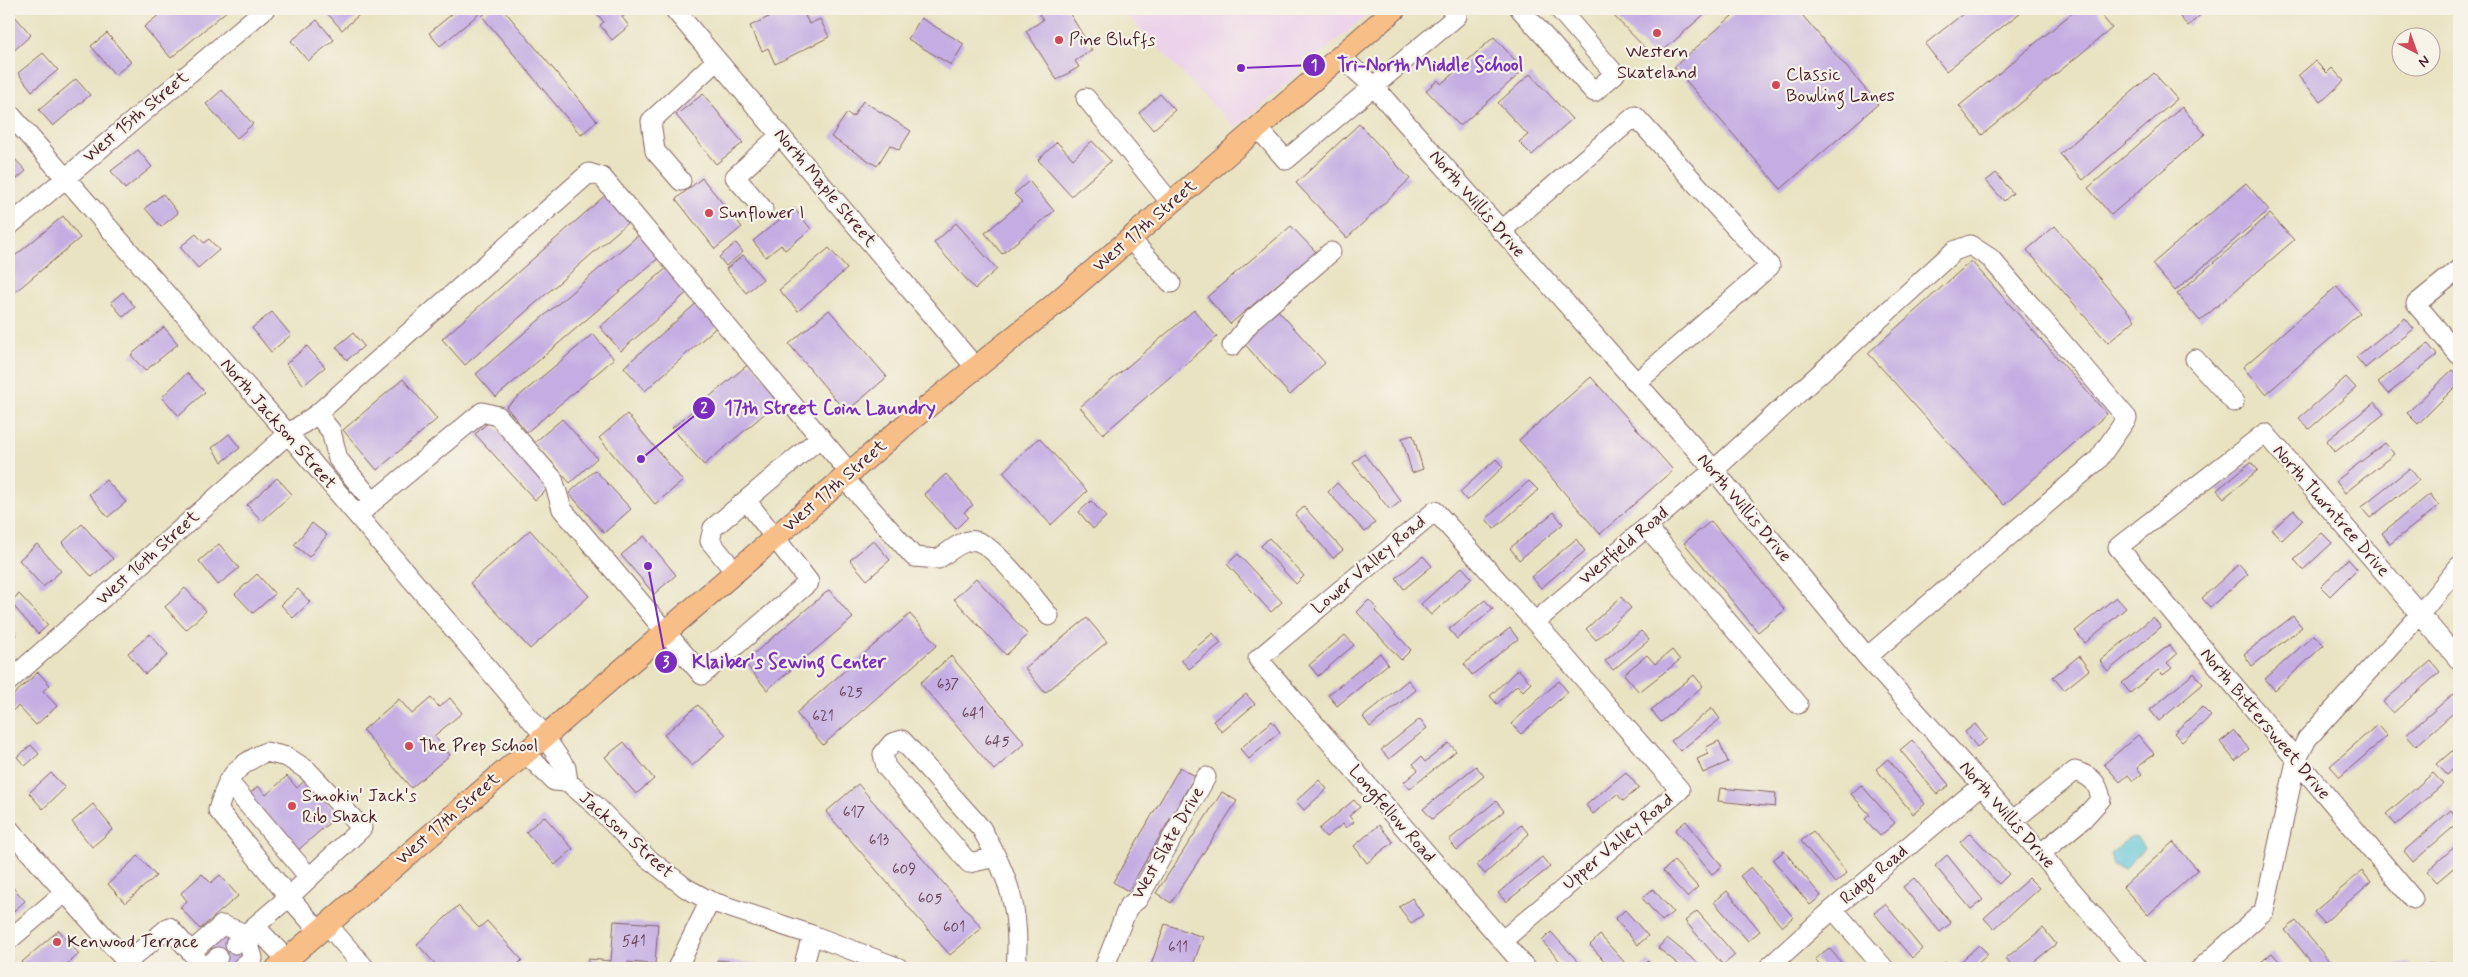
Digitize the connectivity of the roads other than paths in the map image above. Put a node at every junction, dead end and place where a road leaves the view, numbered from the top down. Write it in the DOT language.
graph roads {
  1 [pos="265,9"];
  2 [pos="674,9"];
  3 [pos="1395,9"];
  4 [pos="1451,9"];
  5 [pos="1559,9"];
  6 [pos="1529,12"];
  7 [pos="1340,56"];
  8 [pos="717,60"];
  9 [pos="1374,87"];
  10 [pos="1086,98"];
  11 [pos="9,113"];
  12 [pos="1258,128"];
  13 [pos="780,135"];
  14 [pos="64,178"];
  15 [pos="681,181"];
  16 [pos="1171,203"];
  17 [pos="763,208"];
  18 [pos="9,226"];
  19 [pos="1501,231"];
  20 [pos="1130,239"];
  21 [pos="1331,252"];
  22 [pos="2459,269"];
  23 [pos="1171,283"];
  24 [pos="1232,346"];
  25 [pos="2459,355"];
  26 [pos="2195,359"];
  27 [pos="976,368"];
  28 [pos="1636,383"];
  29 [pos="2234,402"];
  30 [pos="317,414"];
  31 [pos="288,434"];
  32 [pos="821,437"];
  33 [pos="1714,470"];
  34 [pos="847,475"];
  35 [pos="746,500"];
  36 [pos="373,502"];
  37 [pos="357,516"];
  38 [pos="1647,527"];
  39 [pos="776,537"];
  40 [pos="2118,547"];
  41 [pos="2459,566"];
  42 [pos="735,572"];
  43 [pos="2420,614"];
  44 [pos="1049,616"];
  45 [pos="1535,622"];
  46 [pos="665,632"];
  47 [pos="1866,657"];
  48 [pos="1258,659"];
  49 [pos="2459,660"];
  50 [pos="9,681"];
  51 [pos="1798,704"];
  52 [pos="544,737"];
  53 [pos="525,753"];
  54 [pos="2296,761"];
  55 [pos="1206,777"];
  56 [pos="228,781"];
  57 [pos="568,782"];
  58 [pos="1982,785"];
  59 [pos="2012,821"];
  60 [pos="9,829"];
  61 [pos="2040,854"];
  62 [pos="996,857"];
  63 [pos="309,877"];
  64 [pos="65,892"];
  65 [pos="289,897"];
  66 [pos="2413,899"];
  67 [pos="710,901"];
  68 [pos="1833,909"];
  69 [pos="323,927"];
  70 [pos="246,935"];
  71 [pos="812,935"];
  72 [pos="9,940"];
  73 [pos="1502,941"];
  74 [pos="191,952"];
  75 [pos="282,964"];
  76 [pos="129,965"];
  77 [pos="209,965"];
  78 [pos="892,967"];
  79 [pos="240,968"];
  80 [pos="365,968"];
  81 [pos="677,968"];
  82 [pos="803,968"];
  83 [pos="1016,968"];
  84 [pos="1104,968"];
  85 [pos="1526,968"];
  86 [pos="1768,968"];
  87 [pos="1884,968"];
  88 [pos="2138,968"];
  89 [pos="2201,968"];
  1 -- 14 [label="street, West 15th Street"];
  2 -- 8 [label="street, North Maple Street"];
  3 -- 7 [label="main road, West 17th Street"];
  4 -- 9 [label="street"];
  5 -- 6 [label="street"];
  7 -- 9 [label="street, North Willis Drive"];
  7 -- 12 [label="main road, West 17th Street"];
  8 -- 13 [label="street, North Maple Street"];
  8 -- 15 [label="street"];
  9 -- 12 [label="street"];
  9 -- 19 [label="street, North Willis Drive"];
  10 -- 16 [label="street"];
  11 -- 14 [label="street, North Jackson Street"];
  12 -- 16 [label="main road, West 17th Street"];
  13 -- 17 [label="street"];
  13 -- 27 [label="street, North Maple Street"];
  14 -- 18 [label="street, West 15th Street"];
  14 -- 31 [label="street, North Jackson Street"];
  16 -- 20 [label="main road, West 17th Street"];
  19 -- 28 [label="street, North Willis Drive"];
  19 -- 28 [label="street"];
  20 -- 23 [label="street"];
  20 -- 27 [label="main road, West 17th Street"];
  21 -- 24 [label="street"];
  22 -- 25 [label="street"];
  26 -- 29 [label="street"];
  27 -- 34 [label="main road, West 17th Street"];
  28 -- 33 [label="street, North Willis Drive"];
  30 -- 31 [label="street, West 16th Street"];
  30 -- 32 [label="street, West 16th Street"];
  30 -- 36 [label="street"];
  31 -- 37 [label="street, North Jackson Street"];
  31 -- 50 [label="street, West 16th Street"];
  32 -- 34 [label="street"];
  32 -- 35 [label="street"];
  33 -- 38 [label="street, Westfield Road"];
  33 -- 47 [label="street, North Willis Drive"];
  33 -- 47 [label="street, Westfield Road"];
  34 -- 39 [label="main road, West 17th Street"];
  34 -- 44 [label="street"];
  35 -- 39 [label="street"];
  35 -- 42 [label="street"];
  36 -- 37 [label="street"];
  36 -- 46 [label="street"];
  37 -- 52 [label="street, North Jackson Street"];
  38 -- 45 [label="street, Westfield Road"];
  38 -- 51 [label="street"];
  39 -- 42 [label="main road, West 17th Street"];
  39 -- 46 [label="street"];
  40 -- 43 [label="street, North Thorntree Drive"];
  40 -- 54 [label="street, North Bittersweet Drive"];
  41 -- 43 [label="street"];
  42 -- 46 [label="main road, West 17th Street"];
  43 -- 49 [label="street, North Thorntree Drive"];
  43 -- 54 [label="street"];
  45 -- 48 [label="street, Lower Valley Road"];
  45 -- 73 [label="street, Upper Valley Road"];
  46 -- 52 [label="main road, West 17th Street"];
  47 -- 58 [label="street, North Willis Drive"];
  48 -- 73 [label="street, Longfellow Road"];
  52 -- 53 [label="main road, West 17th Street"];
  52 -- 57 [label="street, Jackson Street"];
  53 -- 57 [label="street, Jackson Street"];
  53 -- 69 [label="main road, West 17th Street"];
  54 -- 66 [label="street, North Bittersweet Drive"];
  54 -- 89 [label="street"];
  55 -- 84 [label="street, West Slate Drive"];
  56 -- 63 [label="street"];
  56 -- 63 [label="street"];
  56 -- 65 [label="street"];
  57 -- 67 [label="street, Jackson Street"];
  58 -- 59 [label="street, North Willis Drive"];
  58 -- 68 [label="street, Ridge Road"];
  59 -- 61 [label="street, North Willis Drive"];
  59 -- 61 [label="street"];
  60 -- 64 [label="street"];
  61 -- 88 [label="street, North Willis Drive"];
  62 -- 62 [label="street"];
  62 -- 83 [label="street"];
  63 -- 65 [label="street"];
  64 -- 72 [label="street"];
  64 -- 76 [label="street"];
  65 -- 69 [label="street"];
  65 -- 70 [label="street"];
  67 -- 71 [label="street"];
  67 -- 81 [label="street"];
  68 -- 86 [label="street, Ridge Road"];
  68 -- 87 [label="street"];
  69 -- 75 [label="main road, West 17th Street"];
  69 -- 80 [label="street"];
  70 -- 74 [label="street"];
  70 -- 75 [label="street"];
  70 -- 79 [label="street"];
  71 -- 78 [label="street"];
  71 -- 82 [label="street"];
  73 -- 85 [label="street, Longfellow Road"];
  74 -- 76 [label="street"];
  74 -- 77 [label="street"];
}
